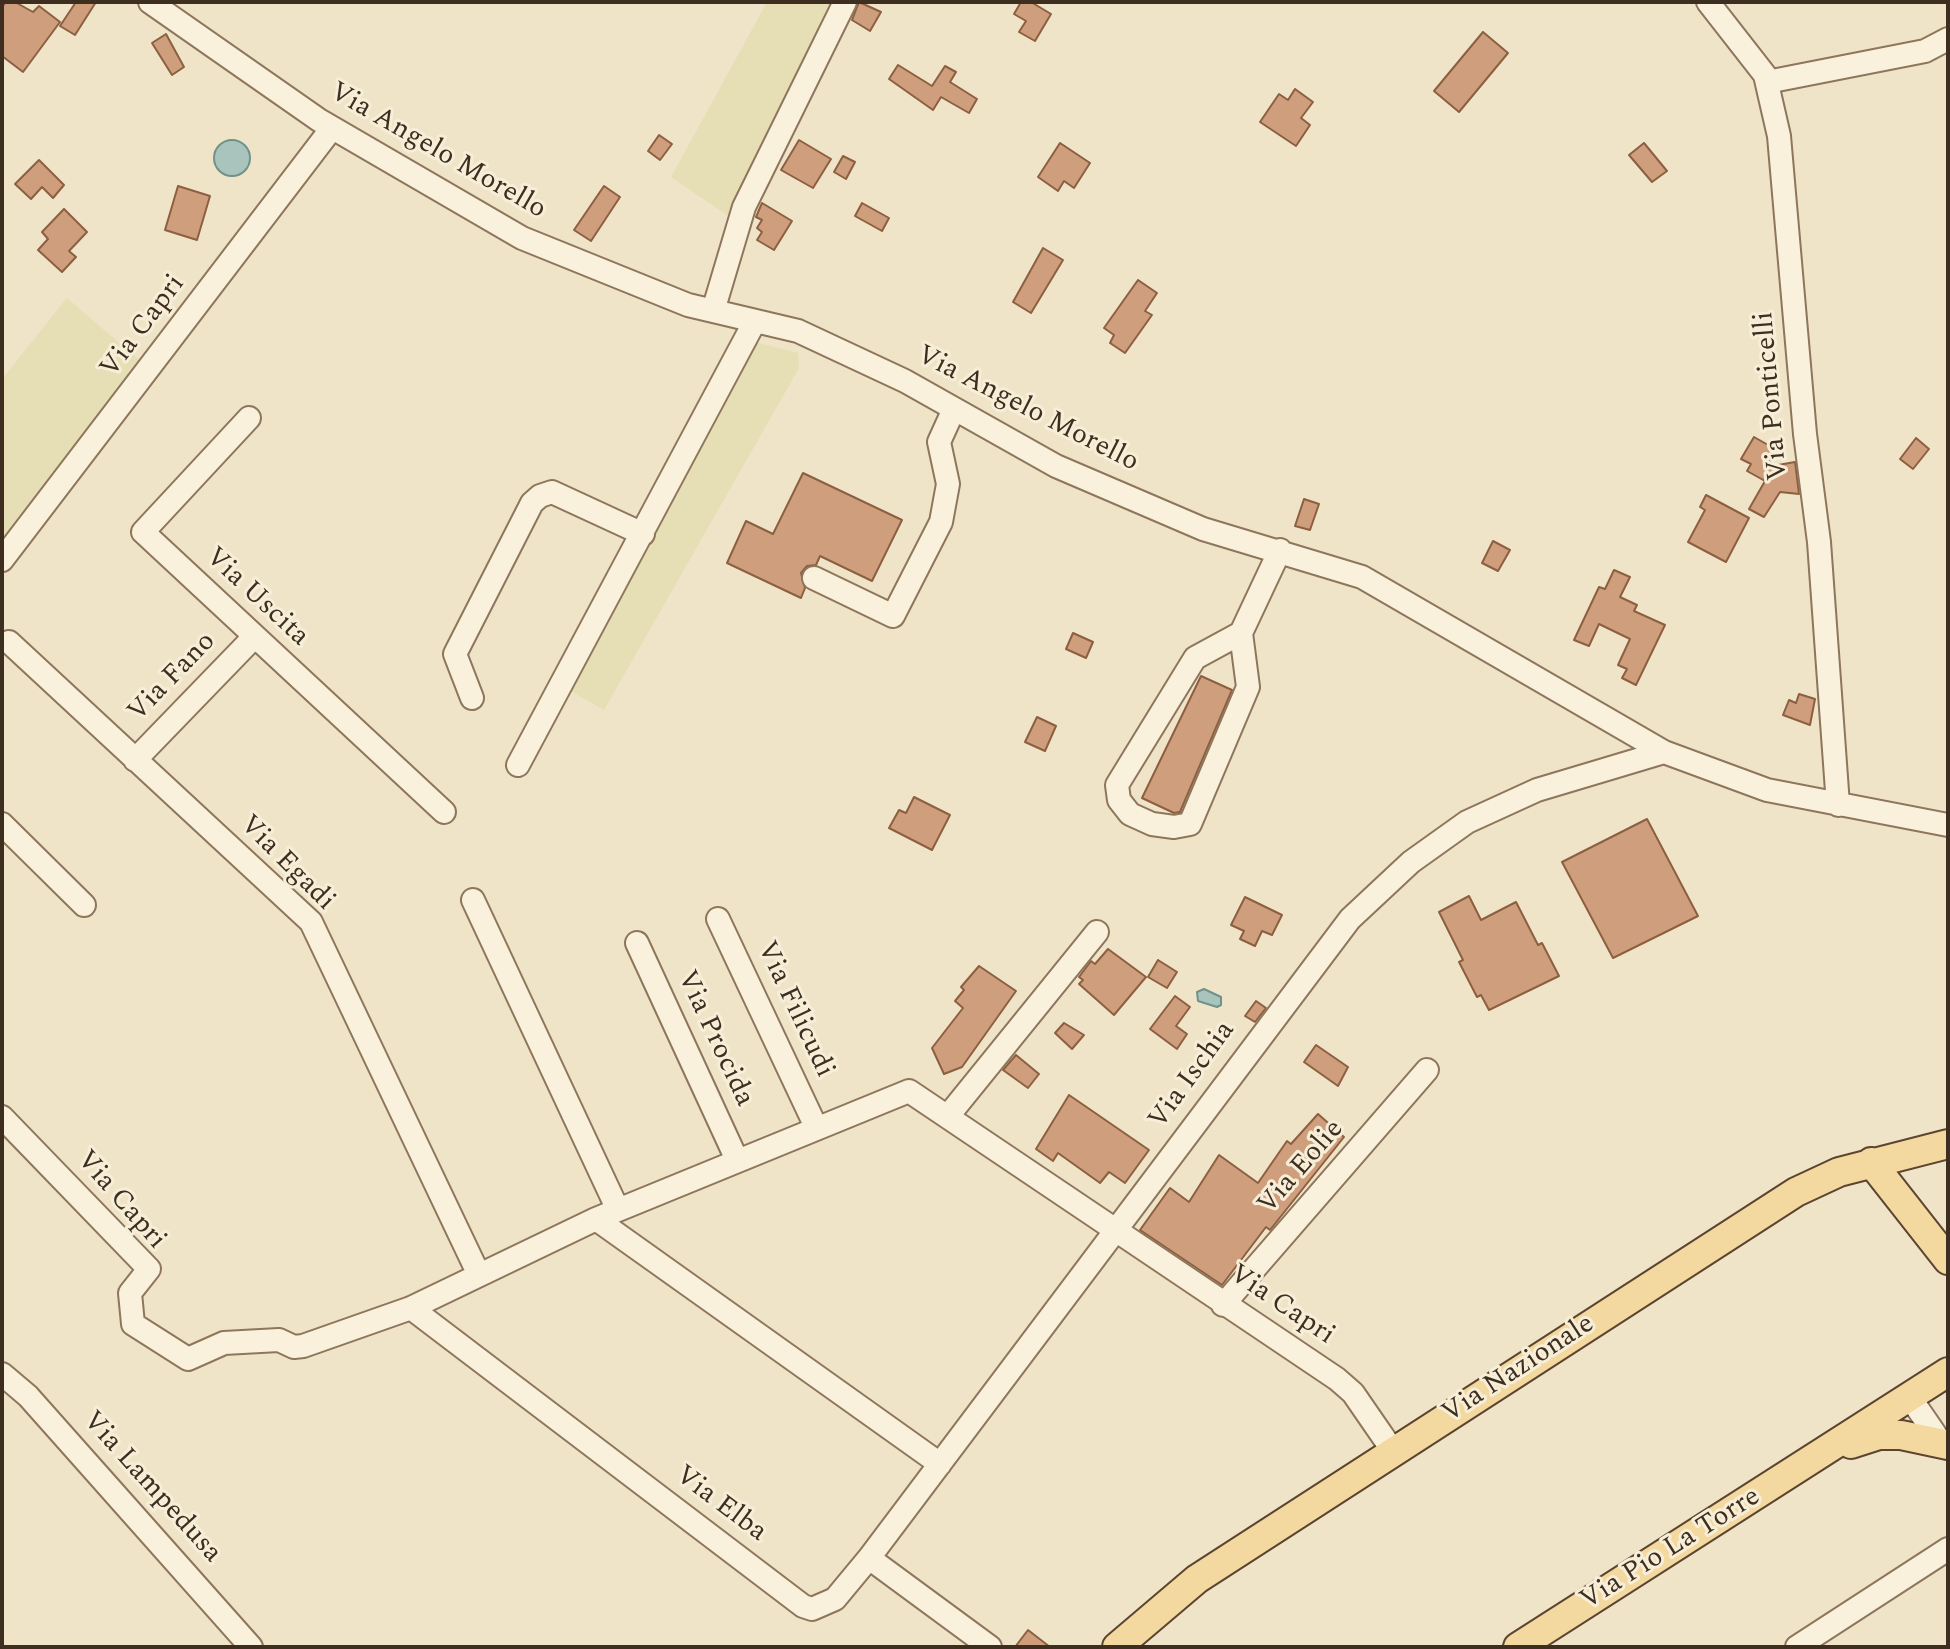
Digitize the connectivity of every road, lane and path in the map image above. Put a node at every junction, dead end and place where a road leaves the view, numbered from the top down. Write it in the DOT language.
graph roads {
  1 [pos="150,2"];
  2 [pos="845,2"];
  3 [pos="1708,2"];
  4 [pos="1948,39"];
  5 [pos="1767,82"];
  6 [pos="332,128"];
  7 [pos="713,311"];
  8 [pos="755,321"];
  9 [pos="954,409"];
  10 [pos="249,418"];
  11 [pos="643,534"];
  12 [pos="1280,550"];
  13 [pos="2,560"];
  14 [pos="814,578"];
  15 [pos="1241,633"];
  16 [pos="254,637"];
  17 [pos="9,642"];
  18 [pos="472,698"];
  19 [pos="1664,752"];
  20 [pos="135,760"];
  21 [pos="518,765"];
  22 [pos="1838,805"];
  23 [pos="444,812"];
  24 [pos="2,824"];
  25 [pos="1948,825"];
  26 [pos="473,900"];
  27 [pos="84,905"];
  28 [pos="718,919"];
  29 [pos="1097,932"];
  30 [pos="637,943"];
  31 [pos="1427,1070"];
  32 [pos="948,1116"];
  33 [pos="2,1117"];
  34 [pos="816,1127"];
  35 [pos="1948,1144"];
  36 [pos="737,1160"];
  37 [pos="1871,1162"];
  38 [pos="618,1210"];
  39 [pos="596,1219"];
  40 [pos="1116,1231"];
  41 [pos="1948,1260"];
  42 [pos="479,1275"];
  43 [pos="1223,1305"];
  44 [pos="411,1308"];
  45 [pos="1948,1372"];
  46 [pos="2,1374"];
  47 [pos="1909,1396"];
  48 [pos="1945,1445"];
  49 [pos="1393,1451"];
  50 [pos="1824,1453"];
  51 [pos="940,1464"];
  52 [pos="1948,1549"];
  53 [pos="869,1558"];
  54 [pos="251,1647"];
  55 [pos="990,1647"];
  56 [pos="1117,1647"];
  57 [pos="1518,1647"];
  58 [pos="1797,1647"];
  1 -- 6 [label="street, Via Angelo Morello"];
  2 -- 7 [label="street"];
  3 -- 5 [label="street, Via Ponticelli"];
  4 -- 5 [label="street"];
  5 -- 22 [label="street, Via Ponticelli"];
  6 -- 7 [label="street, Via Angelo Morello"];
  6 -- 13 [label="street, Via Capri"];
  7 -- 8 [label="street, Via Angelo Morello"];
  8 -- 9 [label="street, Via Angelo Morello"];
  8 -- 11 [label="street"];
  9 -- 12 [label="street, Via Angelo Morello"];
  9 -- 14 [label="street"];
  10 -- 16 [label="street, Via Uscita"];
  11 -- 18 [label="street"];
  11 -- 21 [label="street"];
  12 -- 15 [label="street"];
  12 -- 19 [label="street, Via Angelo Morello"];
  15 -- 15 [label="street"];
  16 -- 20 [label="street, Via Fano"];
  16 -- 23 [label="street, Via Uscita"];
  17 -- 20 [label="street, Via Egadi"];
  19 -- 22 [label="street, Via Angelo Morello"];
  19 -- 40 [label="street, Via Ischia"];
  20 -- 42 [label="street, Via Egadi"];
  22 -- 25 [label="street, Via Angelo Morello"];
  24 -- 27 [label="street"];
  26 -- 38 [label="street"];
  28 -- 34 [label="street, Via Filicudi"];
  29 -- 32 [label="street"];
  30 -- 36 [label="street, Via Procida"];
  31 -- 43 [label="street, Via Eolie"];
  32 -- 34 [label="street, Via Capri"];
  32 -- 40 [label="street, Via Capri"];
  33 -- 44 [label="street, Via Capri"];
  34 -- 36 [label="street"];
  35 -- 37 [label="main road, Via Nazionale"];
  36 -- 38 [label="street"];
  37 -- 41 [label="main road"];
  37 -- 49 [label="main road, Via Nazionale"];
  38 -- 39 [label="street"];
  39 -- 42 [label="street"];
  39 -- 51 [label="street"];
  40 -- 43 [label="street, Via Capri"];
  40 -- 51 [label="street, Via Ischia"];
  42 -- 44 [label="street"];
  43 -- 49 [label="street, Via Capri"];
  44 -- 53 [label="street, Via Elba"];
  45 -- 47 [label="main road"];
  46 -- 54 [label="street, Via Lampedusa"];
  47 -- 48 [label="street"];
  47 -- 50 [label="main road"];
  48 -- 50 [label="main road"];
  49 -- 56 [label="main road, Via Nazionale"];
  50 -- 57 [label="main road, Via Pio La Torre"];
  51 -- 53 [label="street, Via Ischia"];
  52 -- 58 [label="street"];
  53 -- 55 [label="street"];
}
